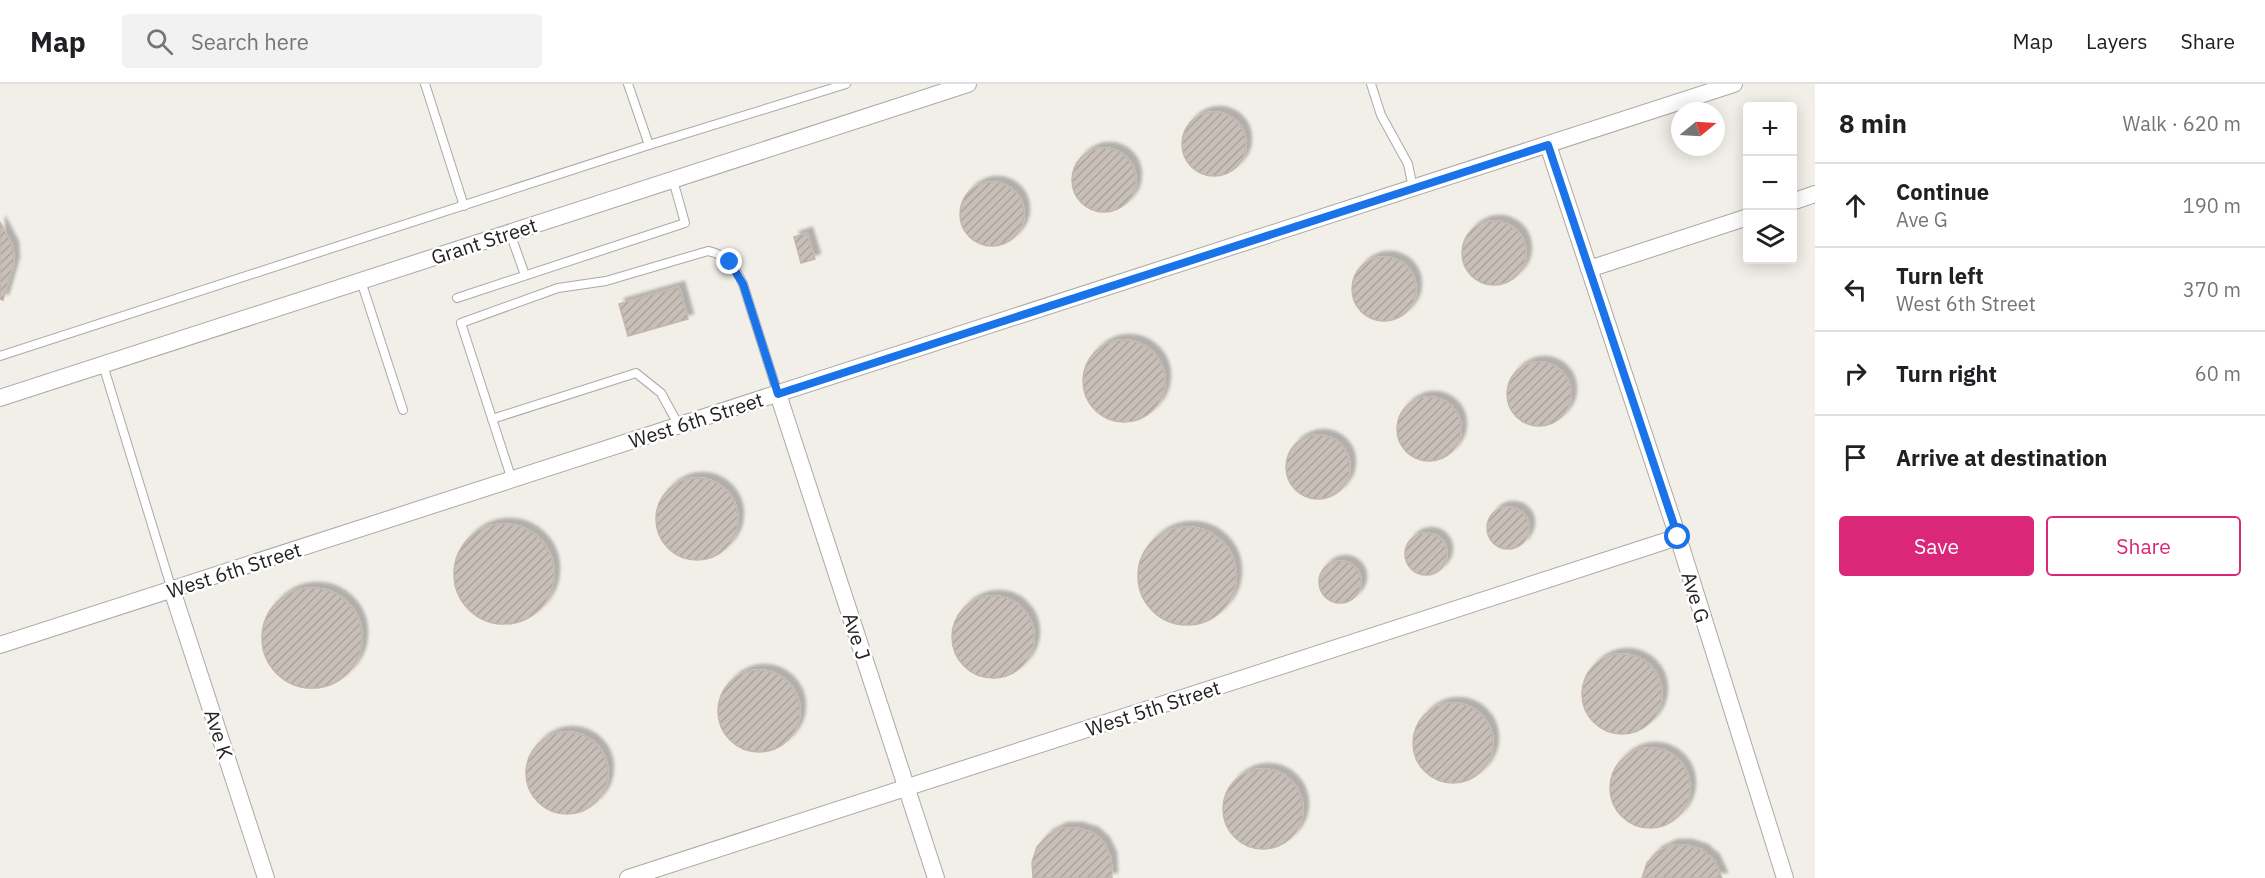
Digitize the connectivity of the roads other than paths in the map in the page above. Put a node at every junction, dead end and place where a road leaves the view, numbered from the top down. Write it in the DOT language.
graph roads {
  1 [pos="425,84"];
  2 [pos="628,84"];
  3 [pos="846,84"];
  4 [pos="968,84"];
  5 [pos="1371,84"];
  6 [pos="1734,84"];
  7 [pos="1548,145"];
  8 [pos="649,146"];
  9 [pos="673,180"];
  10 [pos="1413,189"];
  11 [pos="1815,194"];
  12 [pos="1797,200"];
  13 [pos="464,206"];
  14 [pos="1743,219"];
  15 [pos="510,232"];
  16 [pos="1589,269"];
  17 [pos="525,275"];
  18 [pos="361,281"];
  19 [pos="457,298"];
  20 [pos="0,356"];
  21 [pos="103,364"];
  22 [pos="778,394"];
  23 [pos="0,398"];
  24 [pos="403,410"];
  25 [pos="492,418"];
  26 [pos="679,426"];
  27 [pos="512,480"];
  28 [pos="1678,537"];
  29 [pos="172,590"];
  30 [pos="0,645"];
  31 [pos="908,788"];
  32 [pos="266,878"];
  33 [pos="628,878"];
  34 [pos="936,878"];
  35 [pos="1785,878"];
  1 -- 13 [label="lane"];
  2 -- 8 [label="lane"];
  3 -- 8 [label="lane"];
  4 -- 9 [label="street, Grant Street"];
  5 -- 10 [label="lane"];
  6 -- 7 [label="street, West 6th Street"];
  7 -- 10 [label="street, West 6th Street"];
  7 -- 16 [label="street, Ave G"];
  8 -- 13 [label="lane"];
  9 -- 15 [label="street, Grant Street"];
  9 -- 17 [label="lane"];
  10 -- 22 [label="street, West 6th Street"];
  11 -- 12 [label="street"];
  13 -- 20 [label="lane"];
  14 -- 16 [label="street"];
  15 -- 17 [label="lane"];
  15 -- 18 [label="street, Grant Street"];
  16 -- 28 [label="street, Ave G"];
  17 -- 19 [label="lane"];
  18 -- 21 [label="street, Grant Street"];
  18 -- 24 [label="lane"];
  21 -- 23 [label="street, Grant Street"];
  21 -- 29 [label="lane"];
  22 -- 25 [label="lane"];
  22 -- 26 [label="street, West 6th Street"];
  22 -- 31 [label="street, Ave J"];
  25 -- 26 [label="lane"];
  25 -- 27 [label="lane"];
  26 -- 27 [label="street, West 6th Street"];
  27 -- 29 [label="street, West 6th Street"];
  28 -- 31 [label="street, West 5th Street"];
  28 -- 35 [label="street, Ave G"];
  29 -- 30 [label="street, West 6th Street"];
  29 -- 32 [label="street, Ave K"];
  31 -- 33 [label="street, West 5th Street"];
  31 -- 34 [label="street, Ave J"];
}
